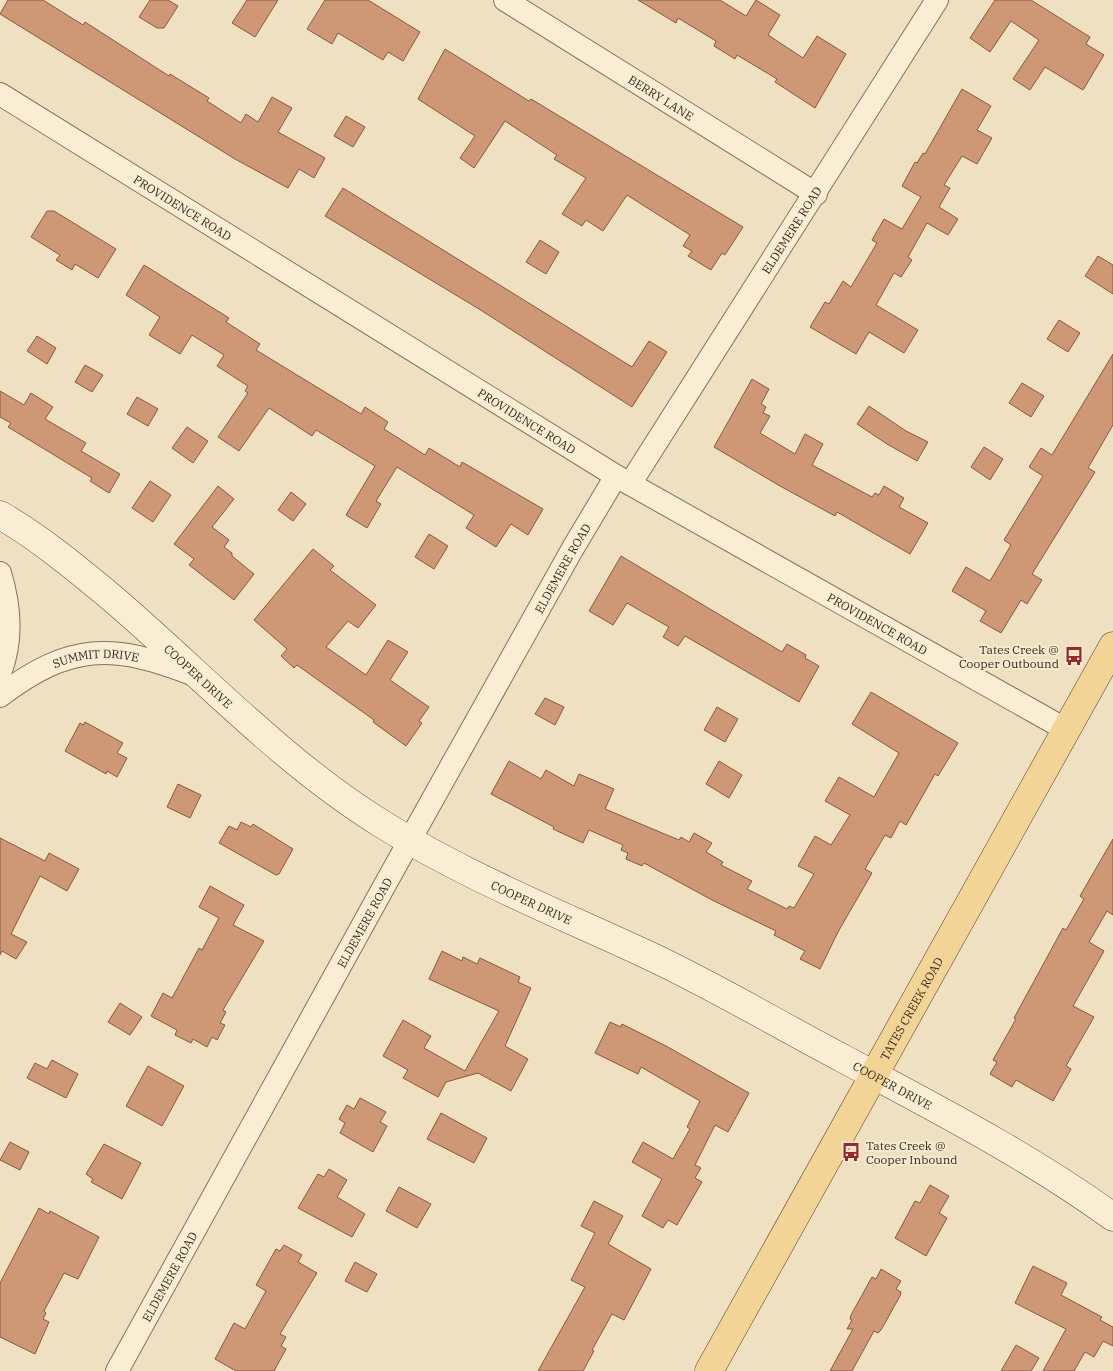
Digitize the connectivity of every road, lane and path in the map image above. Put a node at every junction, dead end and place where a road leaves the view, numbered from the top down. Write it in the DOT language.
graph roads {
  1 [pos="505,0"];
  2 [pos="937,0"];
  3 [pos="0,94"];
  4 [pos="816,194"];
  5 [pos="623,480"];
  6 [pos="0,515"];
  7 [pos="0,573"];
  8 [pos="1113,646"];
  9 [pos="0,673"];
  10 [pos="198,676"];
  11 [pos="0,696"];
  12 [pos="1065,728"];
  13 [pos="411,841"];
  14 [pos="874,1075"];
  15 [pos="1113,1217"];
  16 [pos="117,1371"];
  17 [pos="709,1371"];
  1 -- 4 [label="street, BERRY LANE"];
  2 -- 4 [label="street, ELDEMERE ROAD"];
  3 -- 5 [label="street, PROVIDENCE ROAD"];
  4 -- 5 [label="street, ELDEMERE ROAD"];
  5 -- 12 [label="street, PROVIDENCE ROAD"];
  5 -- 13 [label="street, ELDEMERE ROAD"];
  6 -- 10 [label="main road, COOPER DRIVE"];
  7 -- 9 [label="street"];
  8 -- 12 [label="main road, TATES CREEK ROAD"];
  10 -- 11 [label="street, SUMMIT DRIVE"];
  10 -- 13 [label="main road, COOPER DRIVE"];
  12 -- 14 [label="main road, TATES CREEK ROAD"];
  13 -- 14 [label="main road, COOPER DRIVE"];
  13 -- 16 [label="street, ELDEMERE ROAD"];
  14 -- 15 [label="main road, COOPER DRIVE"];
  14 -- 17 [label="main road, TATES CREEK ROAD"];
}
